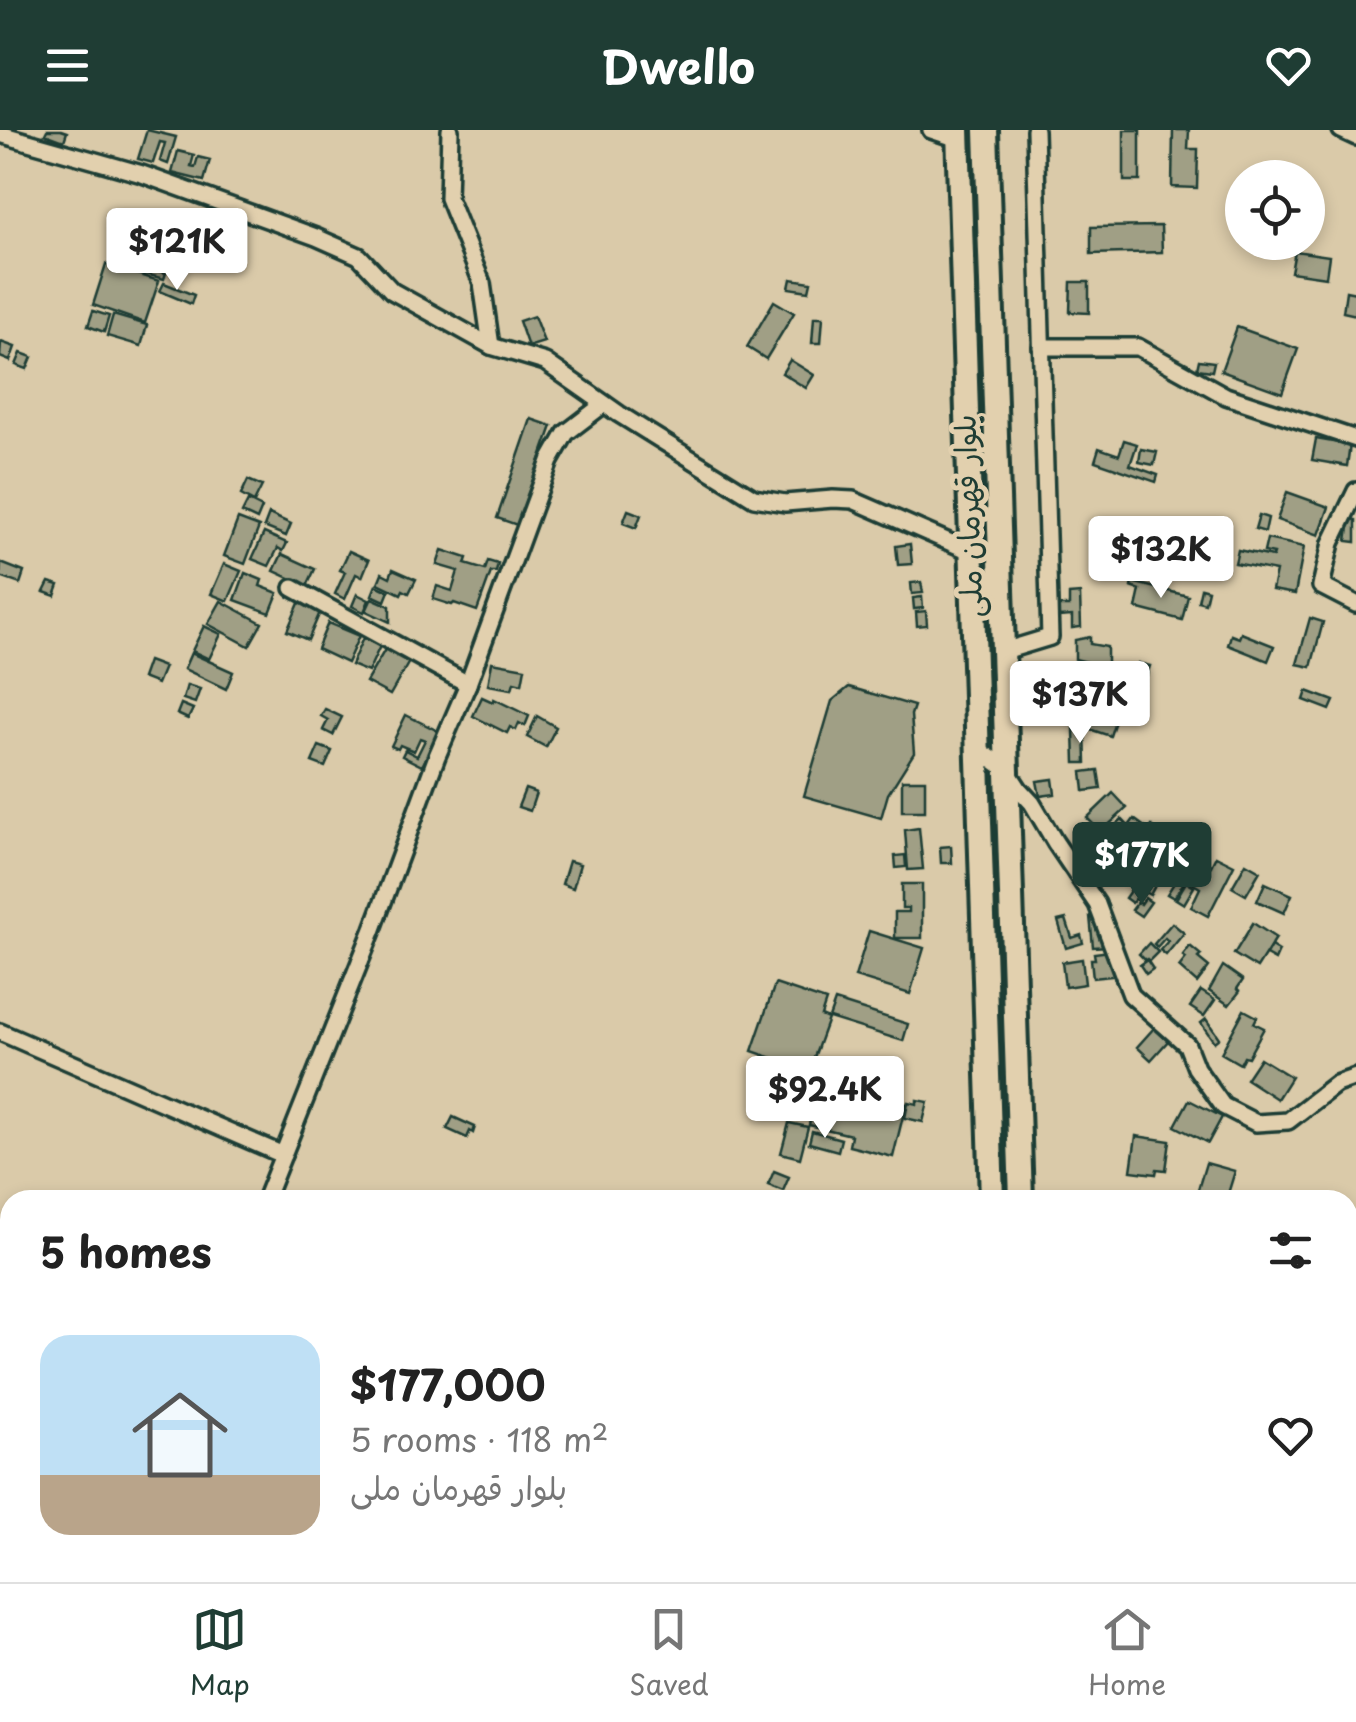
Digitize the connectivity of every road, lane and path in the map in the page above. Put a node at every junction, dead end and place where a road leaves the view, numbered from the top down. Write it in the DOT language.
graph roads {
  1 [pos="450,130"];
  2 [pos="930,130"];
  3 [pos="986,130"];
  4 [pos="1035,130"];
  5 [pos="1341,130"];
  6 [pos="0,134"];
  7 [pos="958,134"];
  8 [pos="1356,136"];
  9 [pos="491,346"];
  10 [pos="1041,347"];
  11 [pos="604,404"];
  12 [pos="1356,440"];
  13 [pos="1356,491"];
  14 [pos="972,552"];
  15 [pos="293,588"];
  16 [pos="1356,604"];
  17 [pos="1004,651"];
  18 [pos="468,684"];
  19 [pos="978,748"];
  20 [pos="1006,769"];
  21 [pos="0,1032"];
  22 [pos="1356,1077"];
  23 [pos="283,1154"];
  24 [pos="269,1190"];
  25 [pos="992,1190"];
  26 [pos="1021,1190"];
  1 -- 9 [label="street"];
  2 -- 7 [label="street"];
  3 -- 17 [label="highway, بلوار قهرمان ملی"];
  4 -- 10 [label="street"];
  5 -- 8 [label="street"];
  6 -- 9 [label="street"];
  7 -- 14 [label="highway, بلوار قهرمان ملی"];
  9 -- 11 [label="street"];
  10 -- 12 [label="street"];
  10 -- 17 [label="street"];
  11 -- 14 [label="street"];
  11 -- 18 [label="street"];
  13 -- 16 [label="street"];
  14 -- 19 [label="highway, بلوار قهرمان ملی"];
  15 -- 18 [label="street"];
  17 -- 20 [label="highway, بلوار قهرمان ملی"];
  18 -- 23 [label="street"];
  19 -- 20 [label="street"];
  19 -- 25 [label="highway, بلوار قهرمان ملی"];
  20 -- 22 [label="street"];
  20 -- 26 [label="highway, بلوار قهرمان ملی"];
  21 -- 23 [label="street"];
  23 -- 24 [label="street"];
}
